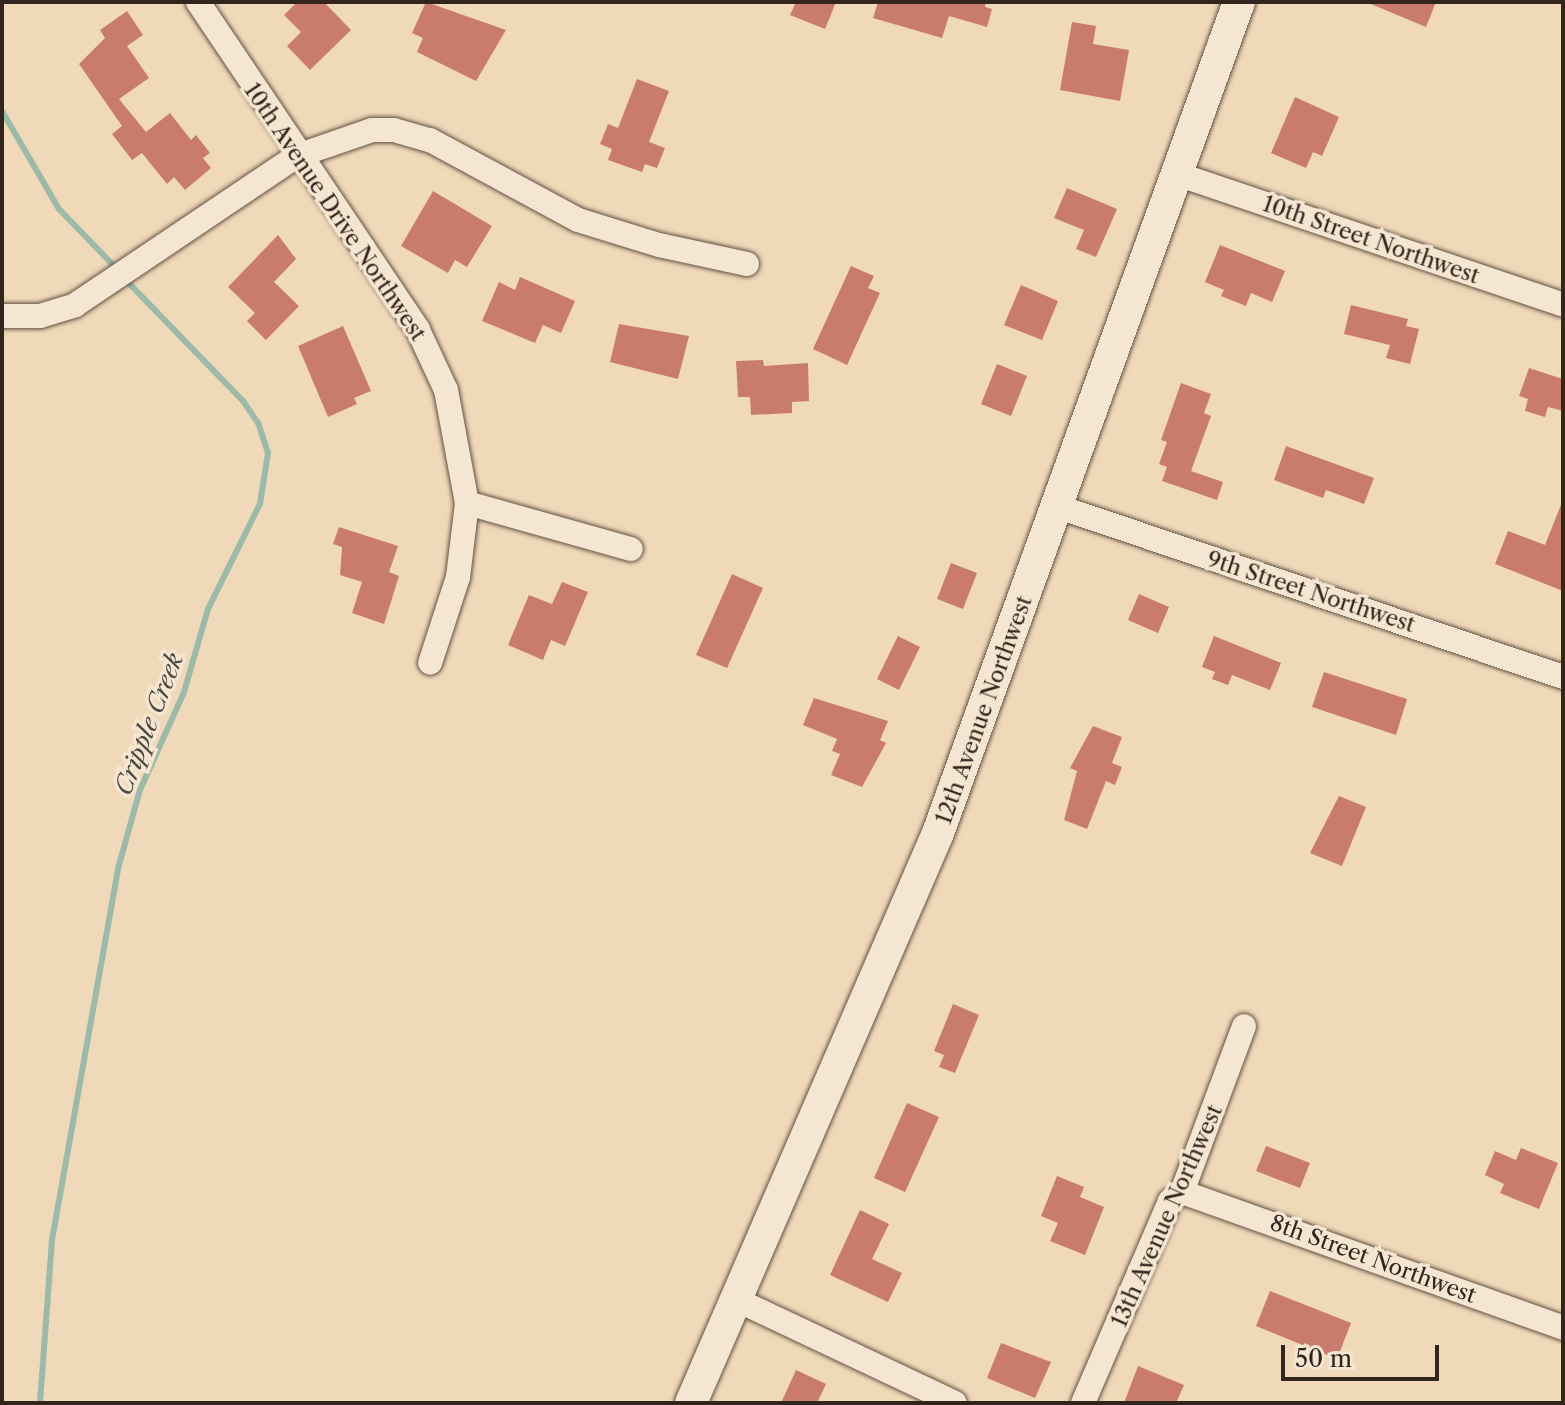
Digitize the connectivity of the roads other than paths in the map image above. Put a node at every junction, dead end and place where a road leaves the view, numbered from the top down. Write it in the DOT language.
graph roads {
  1 [pos="198,2"];
  2 [pos="1239,2"];
  3 [pos="297,156"];
  4 [pos="1180,175"];
  5 [pos="747,264"];
  6 [pos="1563,305"];
  7 [pos="2,316"];
  8 [pos="467,503"];
  9 [pos="1059,507"];
  10 [pos="631,549"];
  11 [pos="430,663"];
  12 [pos="1563,677"];
  13 [pos="1244,1026"];
  14 [pos="1182,1192"];
  15 [pos="735,1299"];
  16 [pos="1563,1328"];
  17 [pos="691,1403"];
  18 [pos="955,1403"];
  19 [pos="1083,1403"];
  1 -- 3 [label="street, 10th Avenue Drive Northwest"];
  2 -- 4 [label="main road, 12th Avenue Northwest"];
  3 -- 5 [label="street"];
  3 -- 7 [label="street"];
  3 -- 8 [label="street, 10th Avenue Drive Northwest"];
  4 -- 6 [label="street, 10th Street Northwest"];
  4 -- 9 [label="main road, 12th Avenue Northwest"];
  8 -- 10 [label="street"];
  8 -- 11 [label="street, 10th Avenue Drive Northwest"];
  9 -- 12 [label="street, 9th Street Northwest"];
  9 -- 15 [label="main road, 12th Avenue Northwest"];
  13 -- 14 [label="street, 13th Avenue Northwest"];
  14 -- 16 [label="street, 8th Street Northwest"];
  14 -- 19 [label="street, 13th Avenue Northwest"];
  15 -- 17 [label="main road, 12th Avenue Northwest"];
  15 -- 18 [label="street"];
}
